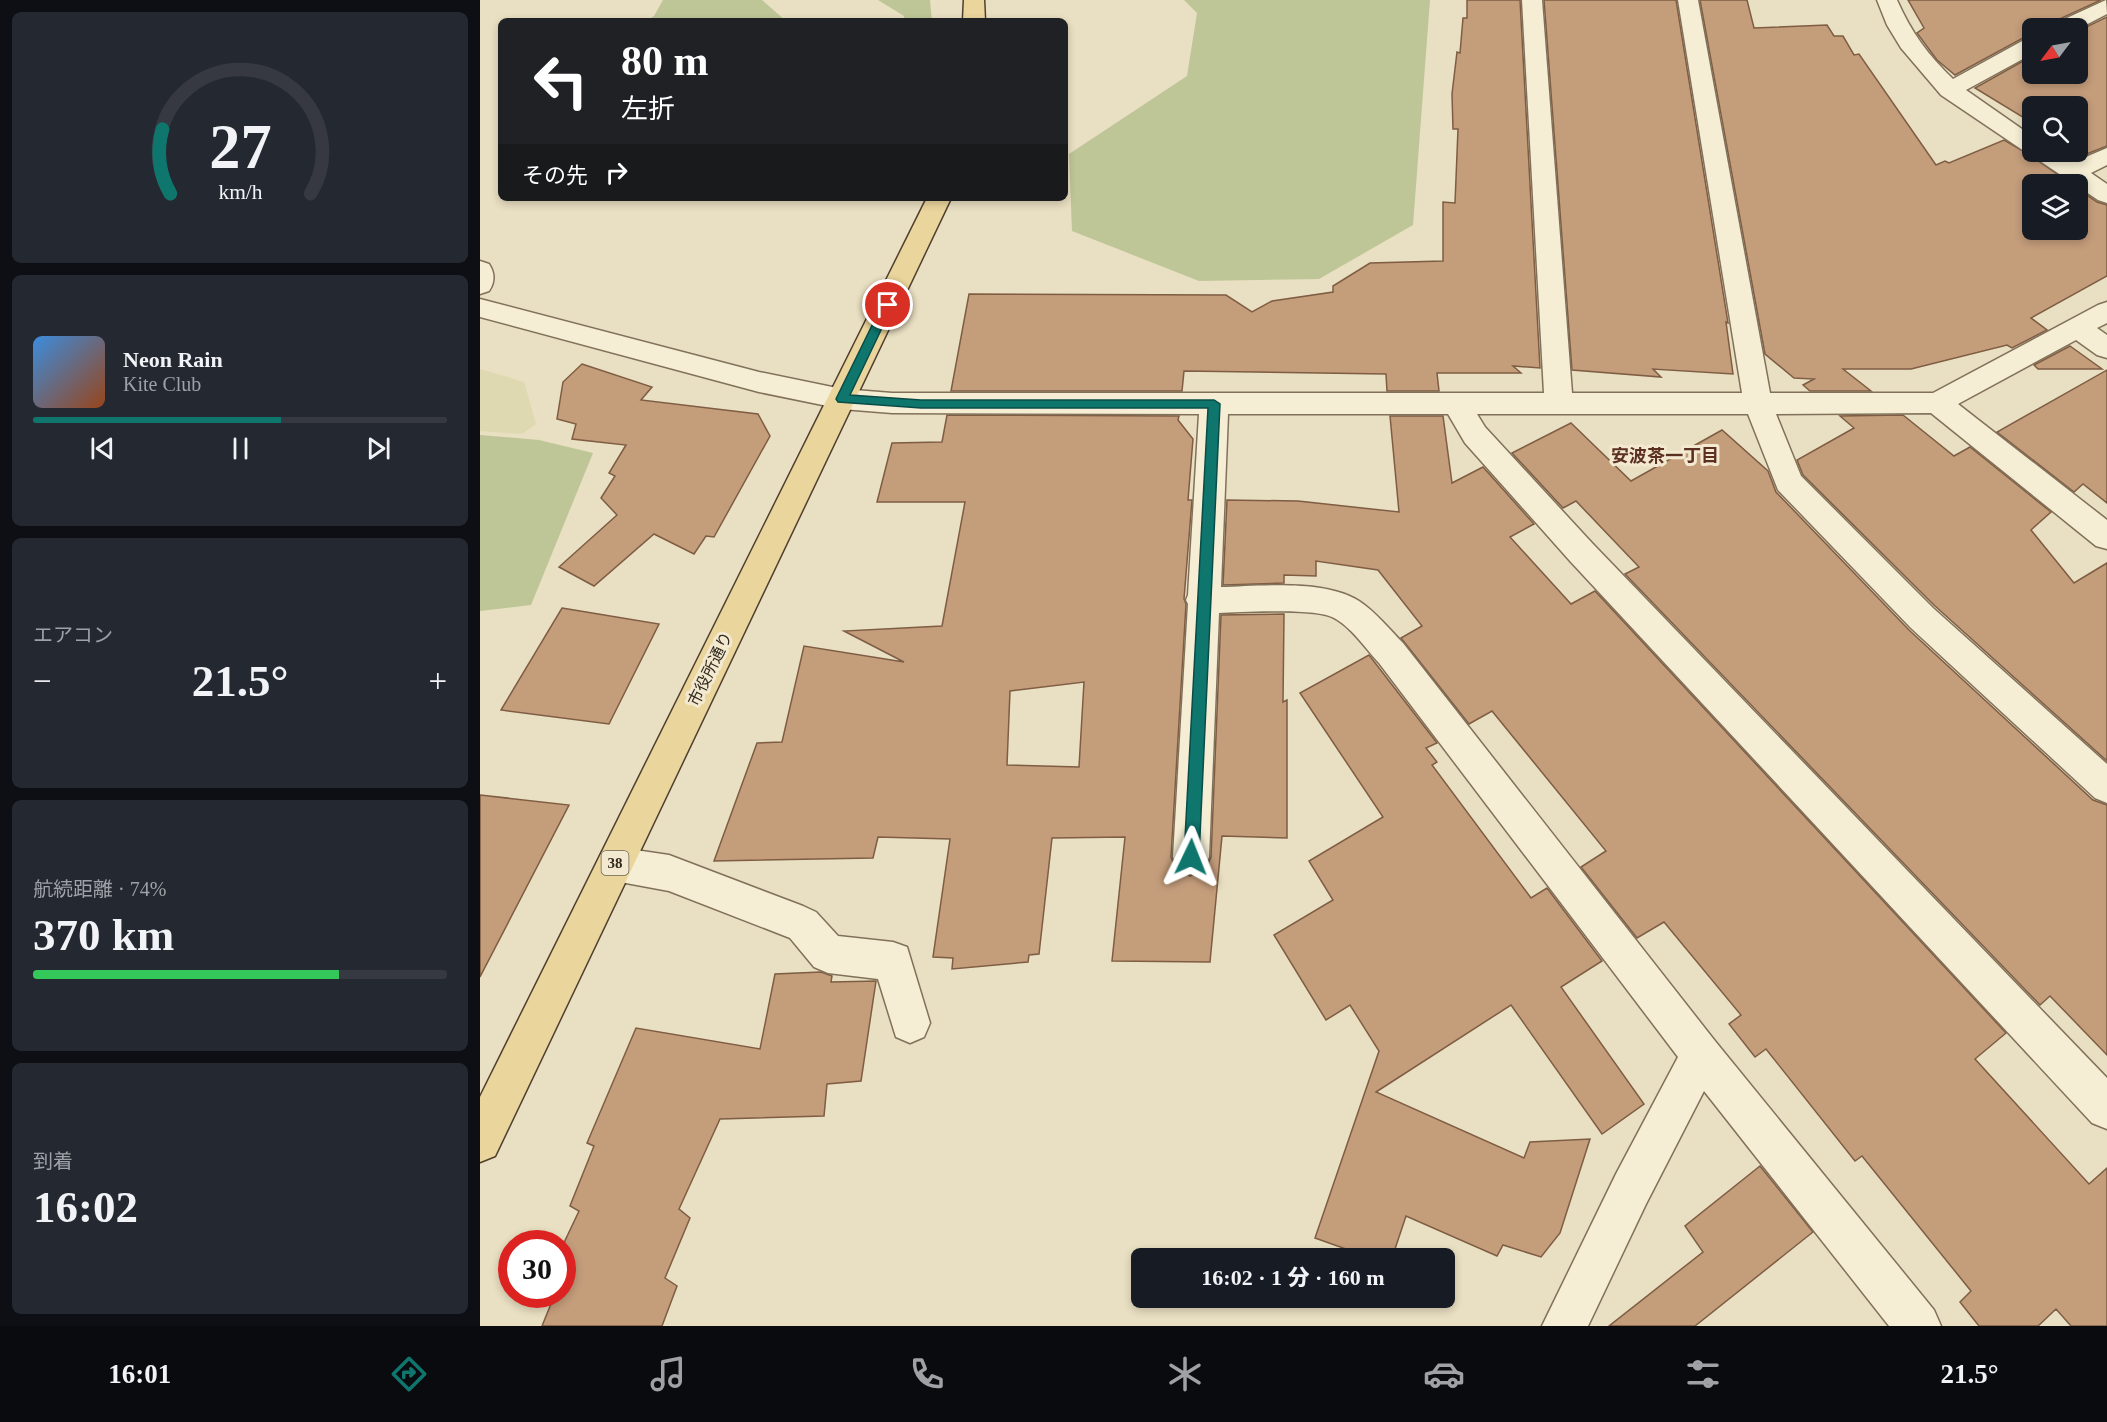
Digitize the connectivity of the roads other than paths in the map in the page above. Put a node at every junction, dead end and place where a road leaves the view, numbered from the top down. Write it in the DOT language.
graph roads {
  1 [pos="974,0"];
  2 [pos="1532,0"];
  3 [pos="1688,0"];
  4 [pos="1887,0"];
  5 [pos="2107,6"];
  6 [pos="974,18"];
  7 [pos="2084,18"];
  8 [pos="2022,50"];
  9 [pos="1948,90"];
  10 [pos="2022,139"];
  11 [pos="2107,155"];
  12 [pos="2058,162"];
  13 [pos="2074,172"];
  14 [pos="2107,195"];
  15 [pos="938,201"];
  16 [pos="480,270"];
  17 [pos="480,285"];
  18 [pos="480,308"];
  19 [pos="2107,311"];
  20 [pos="2078,328"];
  21 [pos="2107,348"];
  22 [pos="842,399"];
  23 [pos="1559,403"];
  24 [pos="1937,403"];
  25 [pos="1214,404"];
  26 [pos="1458,404"];
  27 [pos="1758,404"];
  28 [pos="2107,537"];
  29 [pos="1202,600"];
  30 [pos="2107,787"];
  31 [pos="1191,857"];
  32 [pos="615,864"];
  33 [pos="910,1023"];
  34 [pos="1701,1055"];
  35 [pos="2107,1108"];
  36 [pos="480,1141"];
  37 [pos="1565,1326"];
  38 [pos="1918,1326"];
  1 -- 6 [label="main road"];
  2 -- 23 [label="street"];
  3 -- 27 [label="street"];
  4 -- 9 [label="street"];
  5 -- 7 [label="street"];
  8 -- 9 [label="street"];
  9 -- 10 [label="street"];
  11 -- 13 [label="street"];
  12 -- 13 [label="street"];
  13 -- 14 [label="street"];
  15 -- 22 [label="main road, 市役所通り / 38"];
  16 -- 17 [label="street"];
  18 -- 22 [label="street"];
  19 -- 20 [label="street"];
  20 -- 21 [label="street"];
  20 -- 24 [label="street"];
  22 -- 25 [label="street"];
  22 -- 32 [label="main road, 市役所通り / 38"];
  23 -- 26 [label="street"];
  23 -- 27 [label="street"];
  24 -- 27 [label="street"];
  24 -- 28 [label="street"];
  25 -- 26 [label="street"];
  25 -- 29 [label="street"];
  26 -- 35 [label="street"];
  27 -- 30 [label="street"];
  29 -- 31 [label="street"];
  29 -- 34 [label="street"];
  32 -- 33 [label="street"];
  32 -- 36 [label="main road, 市役所通り / 38"];
  34 -- 37 [label="street"];
  34 -- 38 [label="street"];
}
